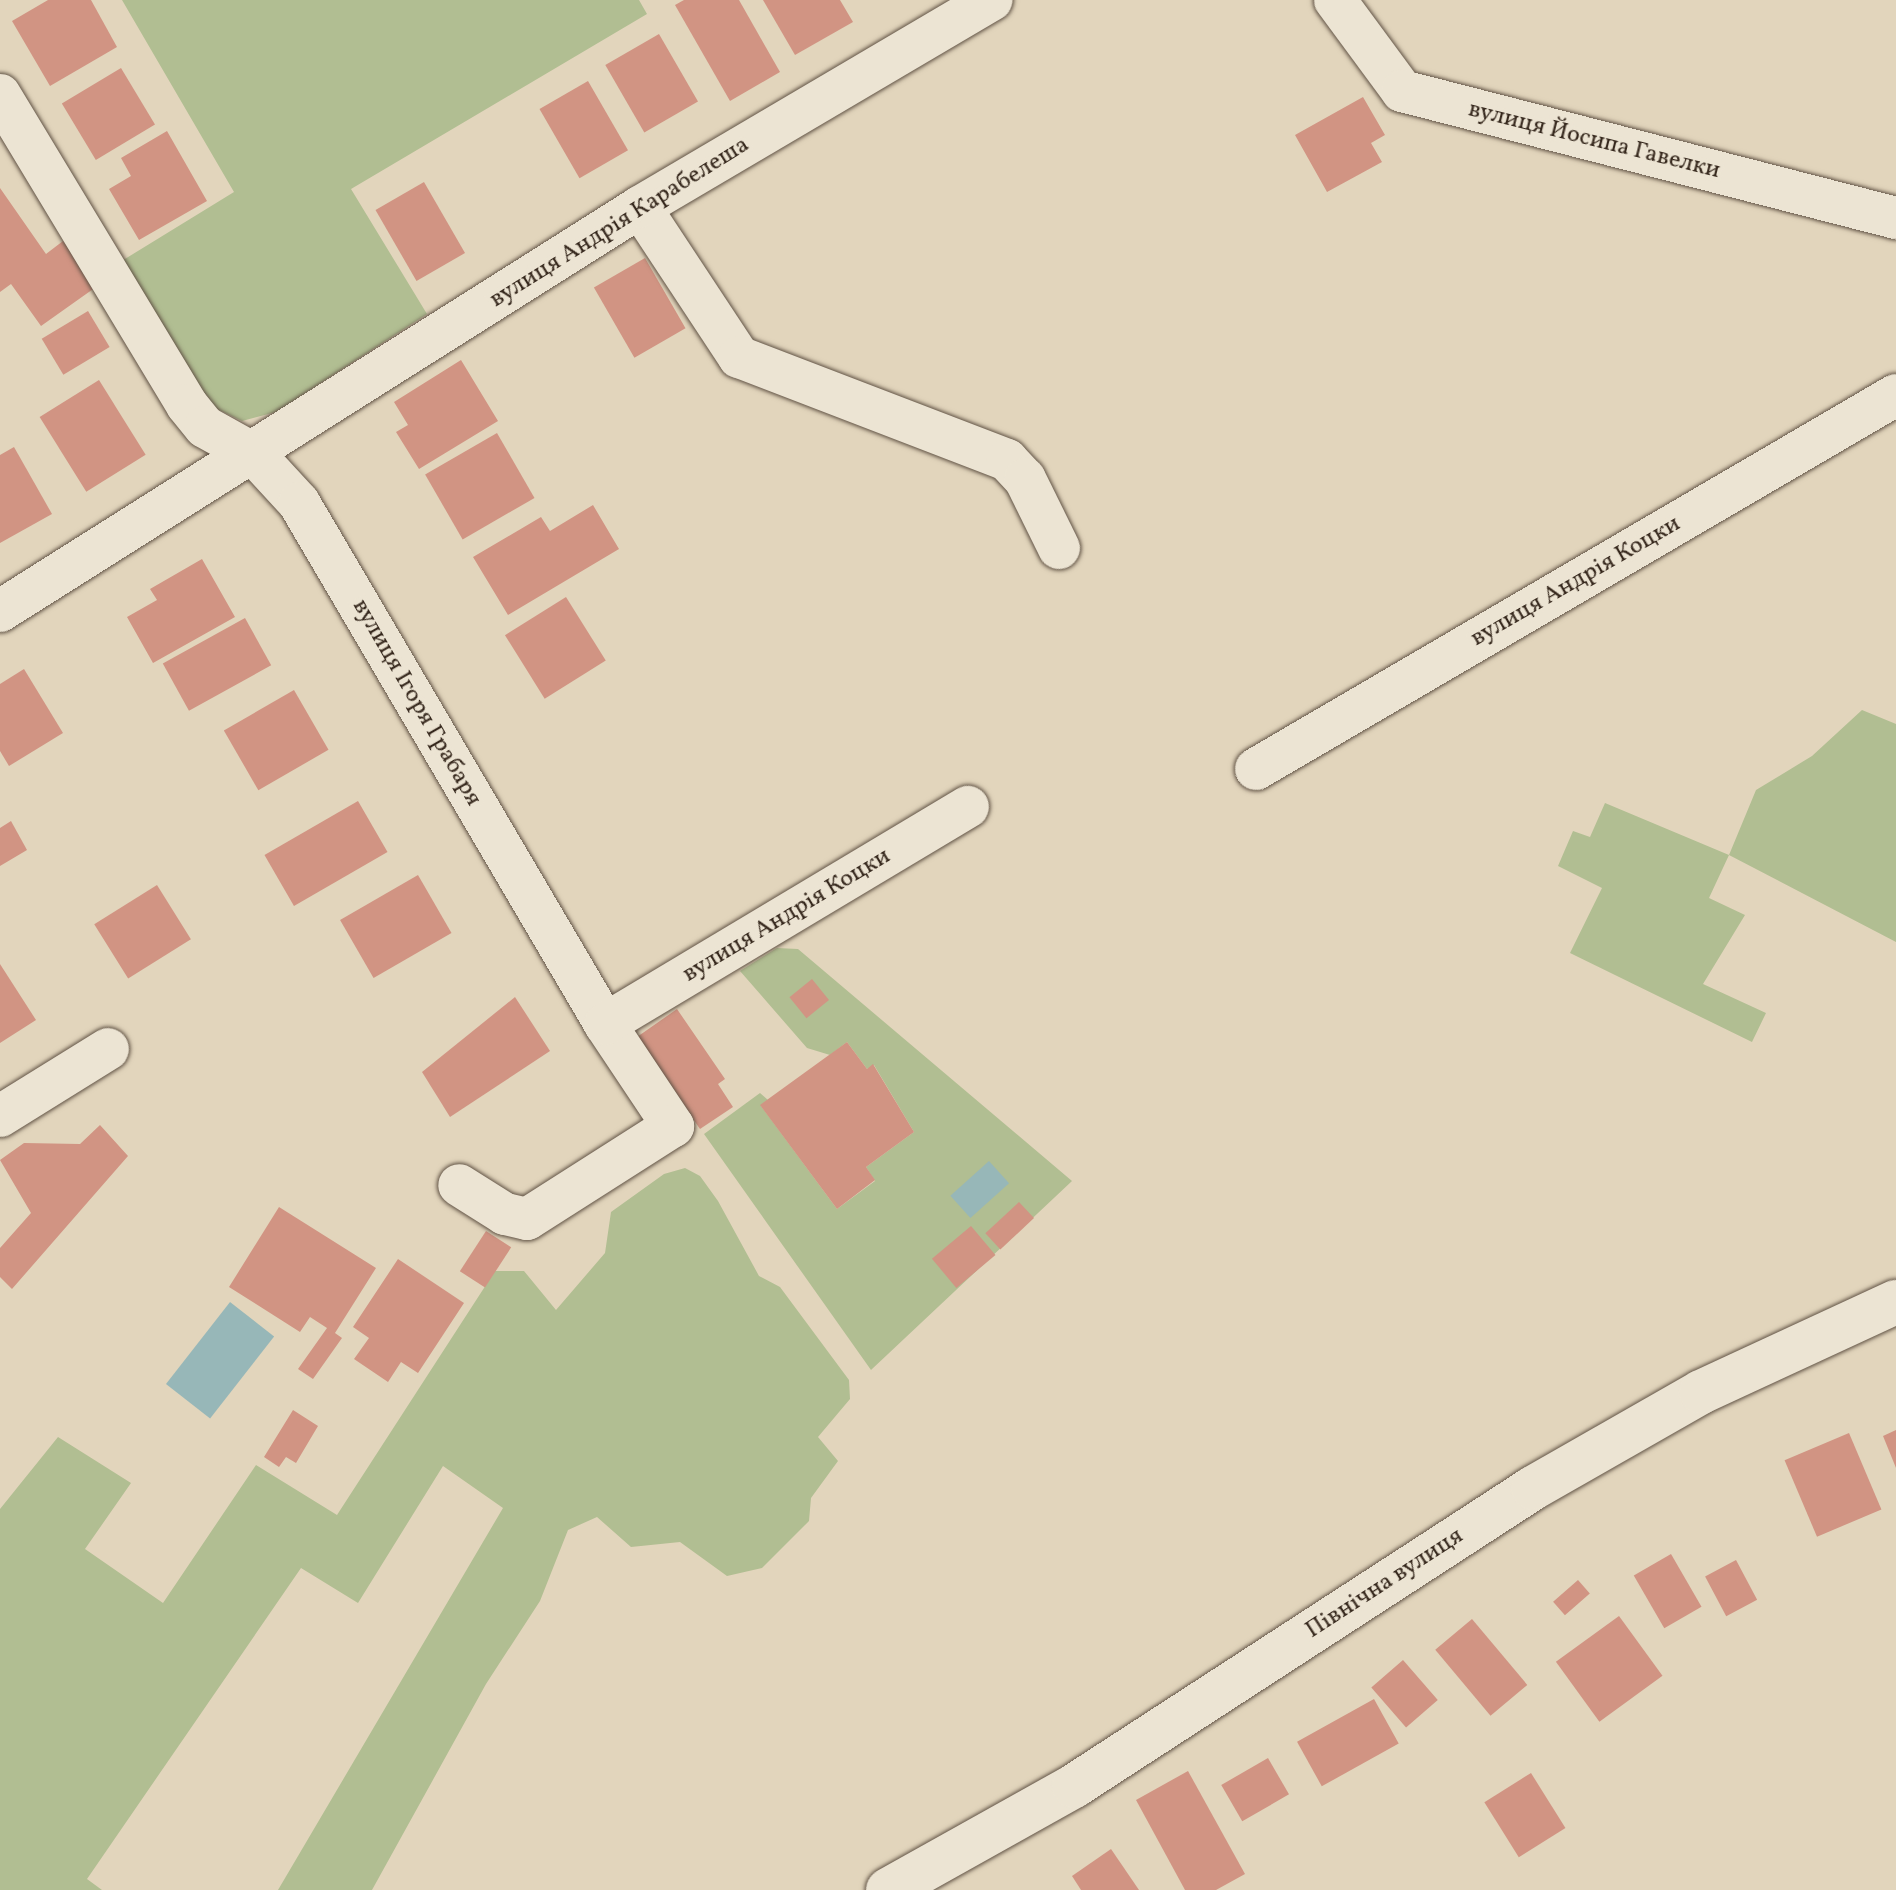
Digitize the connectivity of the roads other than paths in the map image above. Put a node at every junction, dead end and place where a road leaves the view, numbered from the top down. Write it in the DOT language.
graph roads {
  1 [pos="992,0"];
  2 [pos="1335,0"];
  3 [pos="0,95"];
  4 [pos="640,207"];
  5 [pos="1896,218"];
  6 [pos="1896,395"];
  7 [pos="254,454"];
  8 [pos="1059,548"];
  9 [pos="0,611"];
  10 [pos="1256,769"];
  11 [pos="968,807"];
  12 [pos="605,1024"];
  13 [pos="108,1049"];
  14 [pos="0,1116"];
  15 [pos="459,1185"];
  16 [pos="1896,1302"];
  17 [pos="888,1890"];
  1 -- 4 [label="street, вулиця Андрія Карабелеша"];
  2 -- 5 [label="street, вулиця Йосипа Гавелки"];
  3 -- 7 [label="street, вулиця Ігоря Грабаря"];
  4 -- 7 [label="street, вулиця Андрія Карабелеша"];
  4 -- 8 [label="street"];
  6 -- 10 [label="street, вулиця Андрія Коцки"];
  7 -- 9 [label="street, вулиця Андрія Карабелеша"];
  7 -- 12 [label="street, вулиця Ігоря Грабаря"];
  11 -- 12 [label="street, вулиця Андрія Коцки"];
  12 -- 15 [label="street, вулиця Ігоря Грабаря"];
  13 -- 14 [label="street"];
  16 -- 17 [label="street, Північна вулиця"];
}
